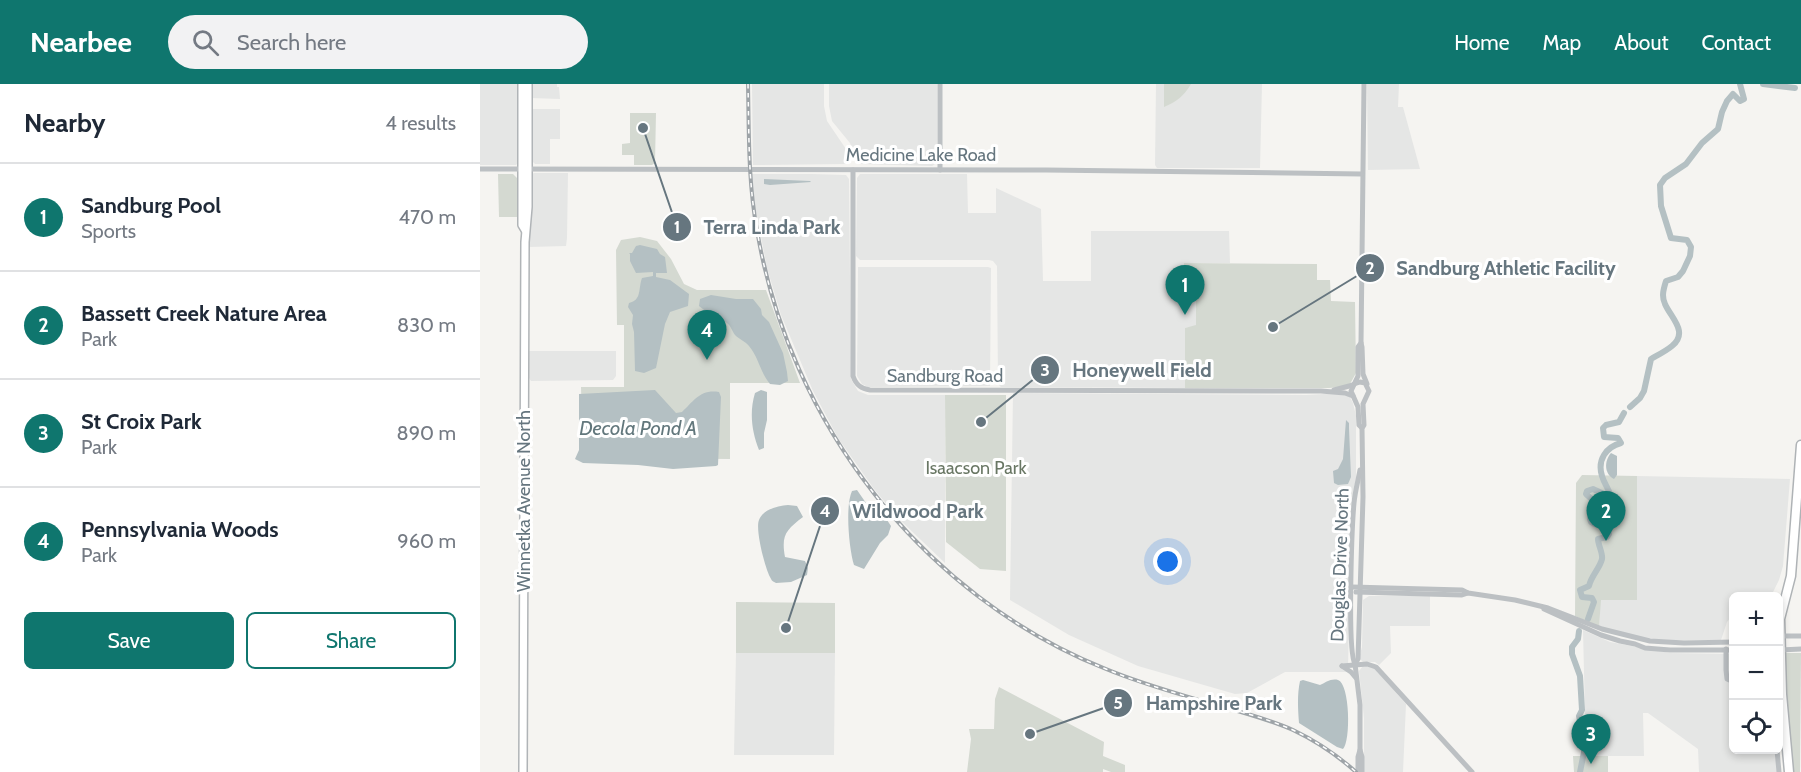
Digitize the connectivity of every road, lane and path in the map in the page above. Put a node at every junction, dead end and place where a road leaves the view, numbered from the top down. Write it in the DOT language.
graph roads {
  1 [pos="522,84"];
  2 [pos="528,84"];
  3 [pos="940,84"];
  4 [pos="1364,84"];
  5 [pos="480,169"];
  6 [pos="525,170"];
  7 [pos="854,170"];
  8 [pos="940,170"];
  9 [pos="1362,174"];
  10 [pos="1360,343"];
  11 [pos="1367,384"];
  12 [pos="1353,385"];
  13 [pos="1322,391"];
  14 [pos="1354,396"];
  15 [pos="1366,397"];
  16 [pos="1362,428"];
  17 [pos="1801,445"];
  18 [pos="1361,466"];
  19 [pos="1352,590"];
  20 [pos="1359,590"];
  21 [pos="1783,605"];
  22 [pos="1783,636"];
  23 [pos="1801,636"];
  24 [pos="1729,644"];
  25 [pos="1726,646"];
  26 [pos="1729,648"];
  27 [pos="1801,649"];
  28 [pos="1783,650"];
  29 [pos="1355,664"];
  30 [pos="1357,680"];
  31 [pos="1729,680"];
  32 [pos="1783,698"];
  33 [pos="1783,741"];
  34 [pos="1777,754"];
  35 [pos="523,772"];
  36 [pos="1360,772"];
  37 [pos="1472,772"];
  38 [pos="1779,772"];
  39 [pos="1786,772"];
  1 -- 6 [label="main road, Winnetka Avenue North"];
  2 -- 6 [label="main road, Winnetka Avenue North"];
  3 -- 8 [label="street"];
  4 -- 9 [label="street, Douglas Drive North"];
  5 -- 6 [label="street, Medicine Lake Road"];
  6 -- 7 [label="street, Medicine Lake Road"];
  6 -- 35 [label="main road, Winnetka Avenue North"];
  7 -- 8 [label="street, Medicine Lake Road"];
  7 -- 13 [label="street, Sandburg Road"];
  8 -- 9 [label="street, Medicine Lake Road"];
  9 -- 10 [label="street, Douglas Drive North"];
  10 -- 11 [label="street, Douglas Drive North"];
  10 -- 12 [label="street, Douglas Drive North"];
  11 -- 12 [label="street"];
  11 -- 15 [label="street, Douglas Drive North"];
  12 -- 13 [label="street, Sandburg Road"];
  12 -- 14 [label="street, Douglas Drive North"];
  13 -- 14 [label="street, Sandburg Road"];
  14 -- 15 [label="street"];
  14 -- 16 [label="street, Douglas Drive North"];
  15 -- 16 [label="street, Douglas Drive North"];
  16 -- 18 [label="street, Douglas Drive North"];
  17 -- 21 [label="highway"];
  18 -- 19 [label="street, Douglas Drive North"];
  18 -- 20 [label="street, Douglas Drive North"];
  19 -- 20 [label="street"];
  19 -- 29 [label="street, Douglas Drive North"];
  20 -- 25 [label="street"];
  20 -- 29 [label="street, Douglas Drive North"];
  22 -- 23 [label="street"];
  24 -- 25 [label="street"];
  25 -- 26 [label="street"];
  25 -- 31 [label="street"];
  27 -- 28 [label="street"];
  29 -- 30 [label="street, Douglas Drive North"];
  29 -- 30 [label="street"];
  29 -- 37 [label="street"];
  30 -- 36 [label="street, Douglas Drive North"];
  32 -- 39 [label="highway"];
  33 -- 39 [label="highway"];
  34 -- 38 [label="street"];
}
